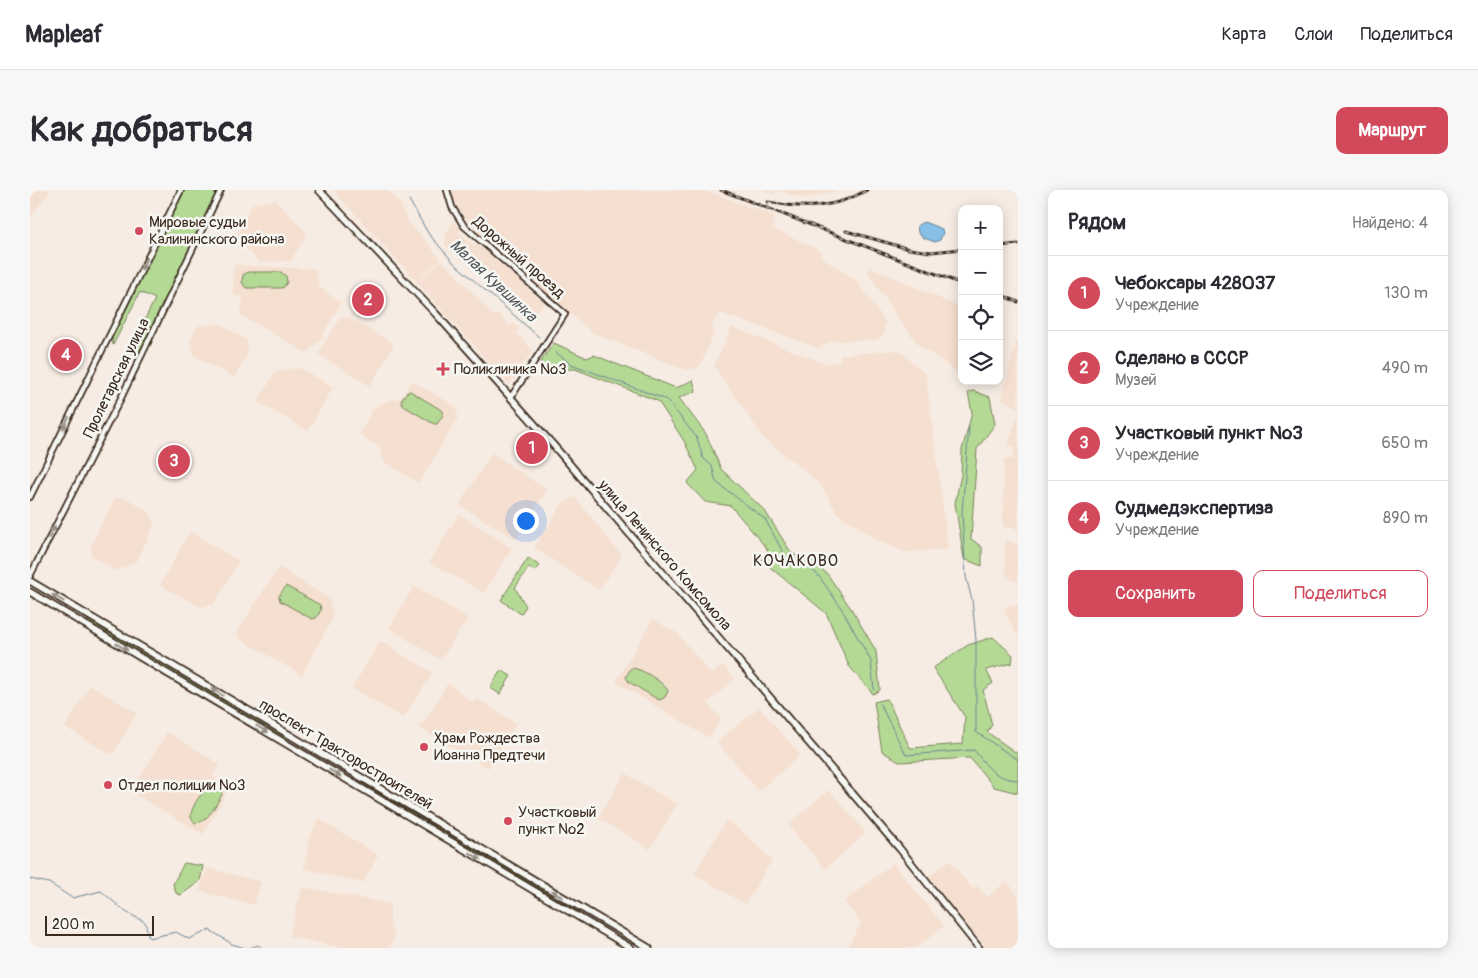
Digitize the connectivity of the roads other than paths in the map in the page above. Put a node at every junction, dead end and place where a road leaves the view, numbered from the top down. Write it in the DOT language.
graph roads {
  1 [pos="181,190"];
  2 [pos="221,190"];
  3 [pos="319,190"];
  4 [pos="448,190"];
  5 [pos="511,397"];
  6 [pos="30,497"];
  7 [pos="30,576"];
  8 [pos="30,581"];
  9 [pos="30,592"];
  10 [pos="298,740"];
  11 [pos="293,748"];
  12 [pos="583,909"];
  13 [pos="578,917"];
  14 [pos="978,947"];
  15 [pos="631,948"];
  16 [pos="649,948"];
  1 -- 6 [label="street, Пролетарская улица, one-way"];
  7 -- 2 [label="street, Пролетарская улица, one-way"];
  3 -- 5 [label="main road, улица Ленинского Комсомола"];
  4 -- 5 [label="street, Дорожный проезд"];
  5 -- 14 [label="main road, улица Ленинского Комсомола"];
  10 -- 8 [label="main road, проспект Тракторостроителей, one-way"];
  9 -- 11 [label="main road, проспект Тракторостроителей, one-way"];
  10 -- 11 [label="main road"];
  12 -- 10 [label="main road, проспект Тракторостроителей, one-way"];
  11 -- 13 [label="main road, проспект Тракторостроителей, one-way"];
  12 -- 13 [label="main road"];
  12 -- 16 [label="main road, проспект Тракторостроителей"];
  13 -- 15 [label="main road, проспект Тракторостроителей"];
}
